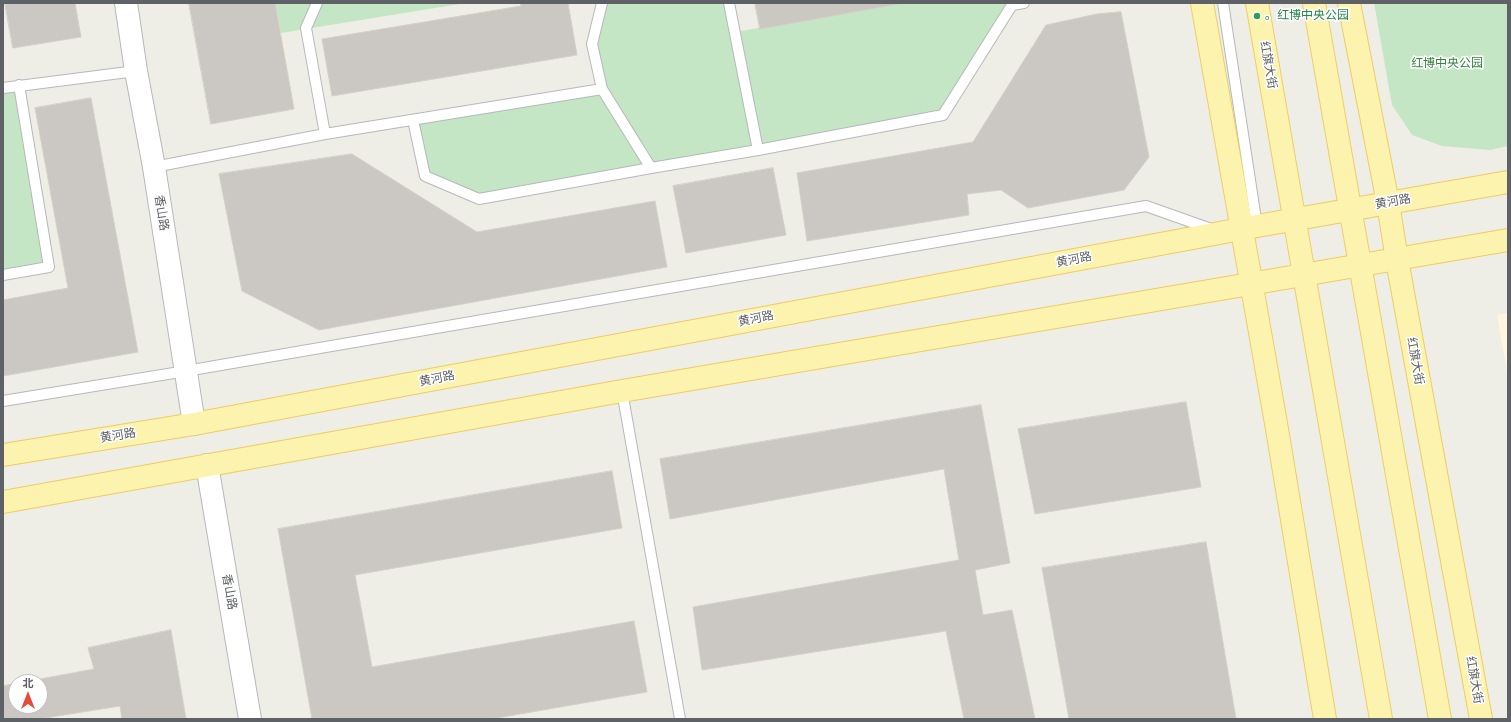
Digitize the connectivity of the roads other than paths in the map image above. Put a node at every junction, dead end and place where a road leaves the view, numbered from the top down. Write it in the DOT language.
graph roads {
  1 [pos="126,3"];
  2 [pos="317,3"];
  3 [pos="602,3"];
  4 [pos="729,3"];
  5 [pos="1024,3"];
  6 [pos="1202,3"];
  7 [pos="1223,3"];
  8 [pos="1257,3"];
  9 [pos="1314,3"];
  10 [pos="1349,3"];
  11 [pos="1012,4"];
  12 [pos="136,71"];
  13 [pos="19,85"];
  14 [pos="3,88"];
  15 [pos="602,89"];
  16 [pos="413,120"];
  17 [pos="325,134"];
  18 [pos="758,150"];
  19 [pos="154,166"];
  20 [pos="651,168"];
  21 [pos="1508,182"];
  22 [pos="1388,203"];
  23 [pos="1350,210"];
  24 [pos="1295,219"];
  25 [pos="1240,229"];
  26 [pos="1508,240"];
  27 [pos="1397,260"];
  28 [pos="1360,265"];
  29 [pos="3,275"];
  30 [pos="1304,275"];
  31 [pos="1252,284"];
  32 [pos="186,371"];
  33 [pos="622,391"];
  34 [pos="3,401"];
  35 [pos="194,424"];
  36 [pos="3,455"];
  37 [pos="207,465"];
  38 [pos="3,502"];
  39 [pos="250,719"];
  40 [pos="680,719"];
  41 [pos="1326,719"];
  42 [pos="1381,719"];
  43 [pos="1440,719"];
  44 [pos="1481,719"];
  1 -- 12 [label="street, 香山路"];
  2 -- 17 [label="lane"];
  3 -- 15 [label="lane"];
  4 -- 18 [label="lane"];
  5 -- 11 [label="lane"];
  6 -- 25 [label="main road"];
  7 -- 25 [label="lane"];
  8 -- 24 [label="main road, 红旗大街"];
  9 -- 23 [label="main road"];
  10 -- 22 [label="main road, 红旗大街"];
  11 -- 18 [label="lane"];
  12 -- 13 [label="lane"];
  12 -- 19 [label="street, 香山路"];
  13 -- 14 [label="lane"];
  13 -- 29 [label="lane"];
  15 -- 16 [label="lane"];
  15 -- 20 [label="lane"];
  16 -- 17 [label="lane"];
  16 -- 20 [label="lane"];
  17 -- 19 [label="lane"];
  18 -- 20 [label="lane"];
  19 -- 32 [label="street, 香山路"];
  21 -- 22 [label="main road, 黄河路"];
  22 -- 23 [label="main road, 黄河路"];
  22 -- 27 [label="main road, 红旗大街"];
  23 -- 24 [label="main road, 黄河路"];
  23 -- 28 [label="main road"];
  24 -- 25 [label="main road, 黄河路"];
  24 -- 30 [label="main road, 红旗大街"];
  25 -- 31 [label="main road"];
  25 -- 32 [label="lane"];
  25 -- 35 [label="main road, 黄河路"];
  26 -- 27 [label="main road"];
  27 -- 28 [label="main road"];
  27 -- 44 [label="main road, 红旗大街"];
  28 -- 30 [label="main road"];
  28 -- 43 [label="main road"];
  30 -- 31 [label="main road"];
  30 -- 42 [label="main road, 红旗大街"];
  31 -- 33 [label="main road"];
  31 -- 41 [label="main road"];
  32 -- 34 [label="lane"];
  32 -- 35 [label="street, 香山路"];
  33 -- 37 [label="main road"];
  33 -- 40 [label="lane"];
  35 -- 36 [label="main road, 黄河路"];
  37 -- 38 [label="main road"];
  37 -- 39 [label="street, 香山路"];
}
